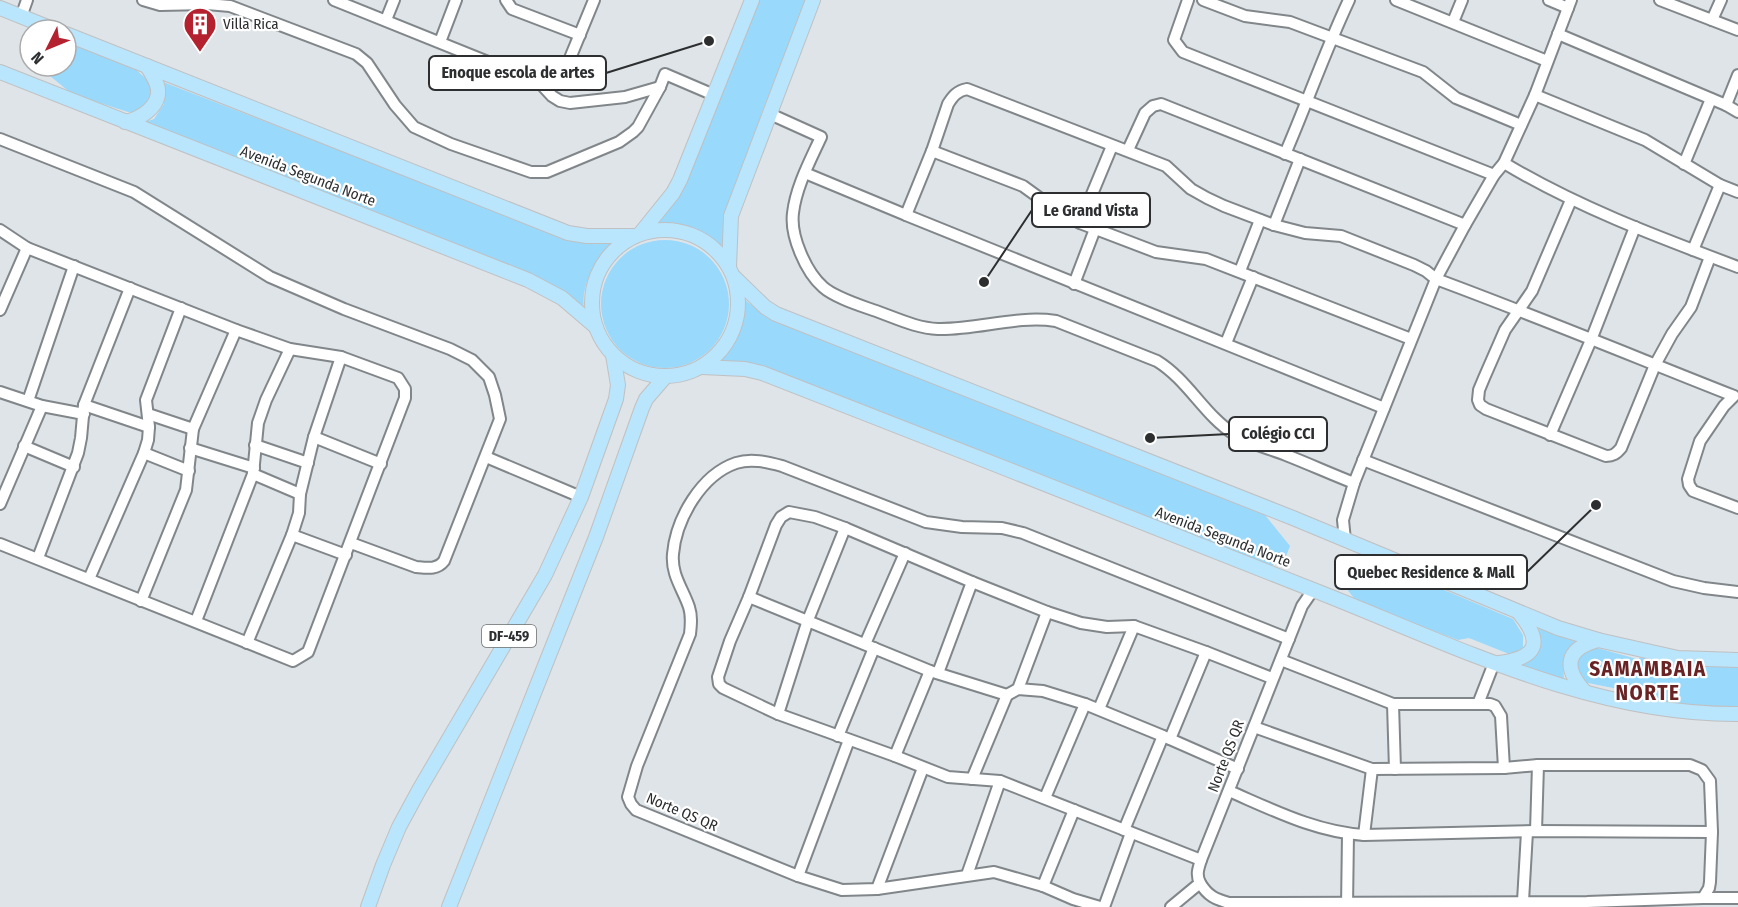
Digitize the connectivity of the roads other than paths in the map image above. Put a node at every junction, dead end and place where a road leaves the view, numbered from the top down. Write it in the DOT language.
graph roads {
  1 [pos="27,0"];
  2 [pos="143,0"];
  3 [pos="334,0"];
  4 [pos="394,0"];
  5 [pos="456,0"];
  6 [pos="506,0"];
  7 [pos="594,0"];
  8 [pos="752,0"];
  9 [pos="813,0"];
  10 [pos="1188,0"];
  11 [pos="1203,0"];
  12 [pos="1349,0"];
  13 [pos="1396,0"];
  14 [pos="1462,0"];
  15 [pos="1549,0"];
  16 [pos="1660,0"];
  17 [pos="1721,0"];
  18 [pos="1570,4"];
  19 [pos="0,8"];
  20 [pos="21,16"];
  21 [pos="26,18"];
  22 [pos="386,20"];
  23 [pos="1712,20"];
  24 [pos="1453,22"];
  25 [pos="1738,30"];
  26 [pos="580,34"];
  27 [pos="1558,34"];
  28 [pos="1332,37"];
  29 [pos="78,39"];
  30 [pos="440,42"];
  31 [pos="1547,61"];
  32 [pos="147,66"];
  33 [pos="1738,75"];
  34 [pos="3,77"];
  35 [pos="540,83"];
  36 [pos="660,87"];
  37 [pos="1535,95"];
  38 [pos="714,96"];
  39 [pos="1711,99"];
  40 [pos="1308,102"];
  41 [pos="1726,105"];
  42 [pos="1738,112"];
  43 [pos="770,114"];
  44 [pos="125,122"];
  45 [pos="1521,125"];
  46 [pos="0,139"];
  47 [pos="1112,146"];
  48 [pos="1128,150"];
  49 [pos="932,151"];
  50 [pos="1285,154"];
  51 [pos="1300,159"];
  52 [pos="1504,163"];
  53 [pos="1684,164"];
  54 [pos="805,173"];
  55 [pos="1494,175"];
  56 [pos="1720,185"];
  57 [pos="1738,192"];
  58 [pos="1571,200"];
  59 [pos="906,215"];
  60 [pos="1260,219"];
  61 [pos="1080,223"];
  62 [pos="1274,225"];
  63 [pos="1465,225"];
  64 [pos="1635,227"];
  65 [pos="1095,229"];
  66 [pos="0,230"];
  67 [pos="638,235"];
  68 [pos="27,248"];
  69 [pos="1693,250"];
  70 [pos="1710,257"];
  71 [pos="74,266"];
  72 [pos="1738,267"];
  73 [pos="1240,271"];
  74 [pos="731,272"];
  75 [pos="1252,276"];
  76 [pos="1436,279"];
  77 [pos="1074,284"];
  78 [pos="130,288"];
  79 [pos="181,308"];
  80 [pos="1520,309"];
  81 [pos="0,310"];
  82 [pos="596,327"];
  83 [pos="236,330"];
  84 [pos="1411,339"];
  85 [pos="1591,340"];
  86 [pos="1226,343"];
  87 [pos="290,349"];
  88 [pos="613,355"];
  89 [pos="341,357"];
  90 [pos="1655,365"];
  91 [pos="702,367"];
  92 [pos="665,376"];
  93 [pos="0,392"];
  94 [pos="1737,394"];
  95 [pos="28,401"];
  96 [pos="42,406"];
  97 [pos="1384,408"];
  98 [pos="84,410"];
  99 [pos="148,414"];
  100 [pos="149,427"];
  101 [pos="193,429"];
  102 [pos="1550,435"];
  103 [pos="314,437"];
  104 [pos="255,445"];
  105 [pos="24,446"];
  106 [pos="190,448"];
  107 [pos="144,453"];
  108 [pos="486,457"];
  109 [pos="1363,460"];
  110 [pos="308,463"];
  111 [pos="381,464"];
  112 [pos="74,467"];
  113 [pos="189,471"];
  114 [pos="253,471"];
  115 [pos="1354,483"];
  116 [pos="300,494"];
  117 [pos="581,497"];
  118 [pos="0,504"];
  119 [pos="1738,508"];
  120 [pos="1342,520"];
  121 [pos="845,528"];
  122 [pos="1329,533"];
  123 [pos="292,535"];
  124 [pos="1345,540"];
  125 [pos="351,543"];
  126 [pos="0,544"];
  127 [pos="905,553"];
  128 [pos="346,555"];
  129 [pos="38,558"];
  130 [pos="89,579"];
  131 [pos="972,582"];
  132 [pos="1300,585"];
  133 [pos="1313,590"];
  134 [pos="1738,592"];
  135 [pos="749,597"];
  136 [pos="141,601"];
  137 [pos="1302,606"];
  138 [pos="1047,612"];
  139 [pos="1519,613"];
  140 [pos="808,620"];
  141 [pos="196,621"];
  142 [pos="1134,626"];
  143 [pos="1289,639"];
  144 [pos="1598,640"];
  145 [pos="247,643"];
  146 [pos="870,646"];
  147 [pos="1206,652"];
  148 [pos="1281,660"];
  149 [pos="1738,660"];
  150 [pos="1494,663"];
  151 [pos="934,672"];
  152 [pos="1272,678"];
  153 [pos="1018,689"];
  154 [pos="1586,692"];
  155 [pos="1007,694"];
  156 [pos="1085,704"];
  157 [pos="1393,704"];
  158 [pos="1478,704"];
  159 [pos="1099,709"];
  160 [pos="778,714"];
  161 [pos="1738,714"];
  162 [pos="1254,727"];
  163 [pos="838,736"];
  164 [pos="1167,738"];
  165 [pos="849,740"];
  166 [pos="895,756"];
  167 [pos="1538,765"];
  168 [pos="923,768"];
  169 [pos="1504,768"];
  170 [pos="1238,769"];
  171 [pos="1372,769"];
  172 [pos="1395,769"];
  173 [pos="972,779"];
  174 [pos="1000,781"];
  175 [pos="1229,791"];
  176 [pos="1045,798"];
  177 [pos="1074,810"];
  178 [pos="1531,831"];
  179 [pos="1128,832"];
  180 [pos="1712,832"];
  181 [pos="1348,834"];
  182 [pos="1364,835"];
  183 [pos="1201,860"];
  184 [pos="967,875"];
  185 [pos="798,876"];
  186 [pos="1200,883"];
  187 [pos="1044,886"];
  188 [pos="877,889"];
  189 [pos="1702,898"];
  190 [pos="1738,898"];
  191 [pos="1523,901"];
  192 [pos="1469,904"];
  193 [pos="1586,904"];
  194 [pos="1229,905"];
  195 [pos="1347,905"];
  196 [pos="368,907"];
  197 [pos="449,907"];
  198 [pos="1102,907"];
  199 [pos="1171,907"];
  1 -- 20 [label="street"];
  2 -- 36 [label="street"];
  3 -- 22 [label="street"];
  4 -- 22 [label="street"];
  5 -- 30 [label="street"];
  6 -- 26 [label="street"];
  7 -- 26 [label="street"];
  8 -- 38 [label="main road"];
  9 -- 43 [label="main road"];
  10 -- 40 [label="street"];
  11 -- 28 [label="street"];
  12 -- 28 [label="street"];
  13 -- 24 [label="street"];
  14 -- 24 [label="street"];
  15 -- 18 [label="street"];
  16 -- 23 [label="street"];
  17 -- 23 [label="street"];
  18 -- 27 [label="street"];
  19 -- 20 [label="main road"];
  20 -- 21 [label="main road"];
  22 -- 30 [label="street"];
  23 -- 25 [label="street"];
  24 -- 31 [label="street"];
  26 -- 35 [label="street"];
  27 -- 31 [label="street"];
  27 -- 39 [label="street"];
  28 -- 40 [label="street"];
  28 -- 45 [label="street"];
  29 -- 32 [label="main road"];
  30 -- 35 [label="street"];
  31 -- 37 [label="street"];
  32 -- 44 [label="main road"];
  32 -- 67 [label="main road"];
  33 -- 41 [label="street"];
  34 -- 44 [label="main road, Avenida Segunda Norte"];
  35 -- 36 [label="street"];
  36 -- 38 [label="street"];
  37 -- 45 [label="street"];
  37 -- 53 [label="street"];
  38 -- 67 [label="main road"];
  39 -- 41 [label="street"];
  39 -- 53 [label="street"];
  40 -- 50 [label="street"];
  40 -- 55 [label="street"];
  41 -- 42 [label="street"];
  43 -- 54 [label="street"];
  43 -- 74 [label="main road"];
  44 -- 82 [label="main road, Avenida Segunda Norte"];
  45 -- 52 [label="street"];
  46 -- 108 [label="street"];
  47 -- 48 [label="street"];
  47 -- 49 [label="street"];
  47 -- 61 [label="street"];
  48 -- 50 [label="street"];
  48 -- 60 [label="street"];
  49 -- 59 [label="street"];
  49 -- 61 [label="street"];
  50 -- 51 [label="street"];
  51 -- 62 [label="street"];
  51 -- 63 [label="street"];
  52 -- 55 [label="street"];
  52 -- 58 [label="street"];
  53 -- 56 [label="street"];
  54 -- 59 [label="street"];
  54 -- 115 [label="street"];
  55 -- 63 [label="street"];
  56 -- 57 [label="street"];
  56 -- 69 [label="street"];
  58 -- 64 [label="street"];
  58 -- 80 [label="street"];
  59 -- 77 [label="street"];
  60 -- 62 [label="street"];
  60 -- 73 [label="street"];
  61 -- 65 [label="street"];
  62 -- 76 [label="street"];
  63 -- 76 [label="street"];
  64 -- 69 [label="street"];
  64 -- 85 [label="street"];
  65 -- 73 [label="street"];
  65 -- 77 [label="street"];
  66 -- 68 [label="street"];
  67 -- 74 [label="main road, DF-459"];
  67 -- 82 [label="main road, DF-459"];
  68 -- 71 [label="street"];
  68 -- 81 [label="street"];
  69 -- 70 [label="street"];
  70 -- 72 [label="street"];
  70 -- 90 [label="street"];
  71 -- 78 [label="street"];
  71 -- 95 [label="street"];
  73 -- 75 [label="street"];
  74 -- 91 [label="main road, DF-459"];
  74 -- 122 [label="main road"];
  75 -- 84 [label="street"];
  75 -- 86 [label="street"];
  76 -- 80 [label="street"];
  76 -- 84 [label="street"];
  77 -- 86 [label="street"];
  78 -- 79 [label="street"];
  78 -- 98 [label="street"];
  79 -- 83 [label="street"];
  79 -- 99 [label="street"];
  80 -- 85 [label="street"];
  80 -- 102 [label="street"];
  82 -- 88 [label="main road, DF-459"];
  83 -- 87 [label="street"];
  83 -- 101 [label="street"];
  84 -- 97 [label="street"];
  85 -- 90 [label="street"];
  85 -- 102 [label="street"];
  86 -- 97 [label="street"];
  87 -- 89 [label="street"];
  87 -- 104 [label="street"];
  88 -- 92 [label="main road, DF-459"];
  88 -- 117 [label="main road, DF-459"];
  89 -- 103 [label="street"];
  89 -- 111 [label="street"];
  90 -- 94 [label="street"];
  90 -- 102 [label="street"];
  91 -- 92 [label="main road, DF-459"];
  91 -- 132 [label="main road, Avenida Segunda Norte"];
  92 -- 197 [label="main road, DF-459"];
  93 -- 95 [label="street"];
  94 -- 119 [label="street"];
  95 -- 96 [label="street"];
  96 -- 98 [label="street"];
  96 -- 105 [label="street"];
  97 -- 109 [label="street"];
  98 -- 100 [label="street"];
  98 -- 112 [label="street"];
  99 -- 100 [label="street"];
  99 -- 101 [label="street"];
  100 -- 107 [label="street"];
  101 -- 106 [label="street"];
  103 -- 110 [label="street"];
  103 -- 111 [label="street"];
  104 -- 110 [label="street"];
  104 -- 114 [label="street"];
  105 -- 112 [label="street"];
  105 -- 118 [label="street"];
  106 -- 113 [label="street"];
  106 -- 114 [label="street"];
  107 -- 113 [label="street"];
  107 -- 130 [label="street"];
  108 -- 117 [label="street"];
  108 -- 125 [label="street"];
  109 -- 115 [label="street"];
  109 -- 134 [label="street"];
  110 -- 116 [label="street"];
  111 -- 125 [label="street"];
  112 -- 129 [label="street"];
  113 -- 136 [label="street"];
  114 -- 116 [label="street"];
  114 -- 141 [label="street"];
  115 -- 120 [label="street"];
  116 -- 123 [label="street"];
  117 -- 196 [label="main road, DF-459"];
  120 -- 122 [label="street"];
  120 -- 124 [label="street"];
  121 -- 127 [label="street"];
  121 -- 135 [label="street"];
  121 -- 140 [label="street"];
  122 -- 124 [label="main road"];
  123 -- 128 [label="street"];
  123 -- 145 [label="street"];
  124 -- 139 [label="main road"];
  125 -- 128 [label="street"];
  126 -- 129 [label="street"];
  127 -- 131 [label="street"];
  127 -- 146 [label="street"];
  128 -- 145 [label="street"];
  129 -- 130 [label="street"];
  130 -- 136 [label="street"];
  131 -- 138 [label="street"];
  131 -- 151 [label="street"];
  132 -- 133 [label="main road, Avenida Segunda Norte"];
  132 -- 137 [label="street, Norte QS QR"];
  133 -- 137 [label="street, Norte QS QR"];
  133 -- 150 [label="main road, Avenida Segunda Norte"];
  135 -- 140 [label="street"];
  135 -- 160 [label="street"];
  136 -- 141 [label="street"];
  137 -- 143 [label="street, Norte QS QR"];
  138 -- 142 [label="street"];
  138 -- 153 [label="street"];
  139 -- 144 [label="main road"];
  139 -- 150 [label="main road"];
  140 -- 146 [label="street"];
  140 -- 160 [label="street"];
  141 -- 145 [label="street"];
  142 -- 147 [label="street"];
  142 -- 159 [label="street"];
  143 -- 148 [label="street, Norte QS QR"];
  143 -- 185 [label="street, Norte QS QR"];
  144 -- 149 [label="main road"];
  144 -- 154 [label="main road"];
  146 -- 151 [label="street"];
  146 -- 163 [label="street"];
  147 -- 152 [label="street"];
  147 -- 164 [label="street"];
  148 -- 152 [label="street, Norte QS QR"];
  148 -- 157 [label="street"];
  150 -- 154 [label="main road, Avenida Segunda Norte"];
  150 -- 158 [label="street"];
  151 -- 155 [label="street"];
  151 -- 166 [label="street"];
  152 -- 162 [label="street, Norte QS QR"];
  153 -- 155 [label="street"];
  153 -- 156 [label="street"];
  154 -- 161 [label="main road, Avenida Segunda Norte"];
  155 -- 173 [label="street"];
  156 -- 159 [label="street"];
  156 -- 176 [label="street"];
  157 -- 158 [label="street"];
  157 -- 172 [label="street"];
  158 -- 169 [label="street"];
  159 -- 164 [label="street"];
  160 -- 163 [label="street"];
  162 -- 170 [label="street, Norte QS QR"];
  162 -- 171 [label="street"];
  163 -- 165 [label="street"];
  164 -- 170 [label="street"];
  164 -- 179 [label="street"];
  165 -- 166 [label="street"];
  165 -- 185 [label="street"];
  166 -- 168 [label="street"];
  167 -- 169 [label="street"];
  167 -- 178 [label="street"];
  167 -- 180 [label="street"];
  168 -- 173 [label="street"];
  168 -- 188 [label="street"];
  169 -- 172 [label="street"];
  170 -- 175 [label="street, Norte QS QR"];
  171 -- 172 [label="street"];
  171 -- 182 [label="street"];
  173 -- 174 [label="street"];
  174 -- 176 [label="street"];
  174 -- 184 [label="street"];
  175 -- 181 [label="street"];
  175 -- 183 [label="street, Norte QS QR"];
  176 -- 177 [label="street"];
  177 -- 179 [label="street"];
  177 -- 187 [label="street"];
  178 -- 180 [label="street"];
  178 -- 182 [label="street"];
  178 -- 191 [label="street"];
  179 -- 183 [label="street"];
  179 -- 198 [label="street"];
  180 -- 189 [label="street"];
  181 -- 182 [label="street"];
  181 -- 195 [label="street"];
  183 -- 186 [label="street, Norte QS QR"];
  184 -- 187 [label="street, Norte QS QR"];
  184 -- 188 [label="street, Norte QS QR"];
  185 -- 188 [label="street, Norte QS QR"];
  186 -- 194 [label="street"];
  186 -- 199 [label="street"];
  187 -- 198 [label="street, Norte QS QR"];
  189 -- 190 [label="street"];
  189 -- 193 [label="street"];
  191 -- 192 [label="street"];
  191 -- 193 [label="street"];
  192 -- 195 [label="street"];
  194 -- 195 [label="street"];
}
